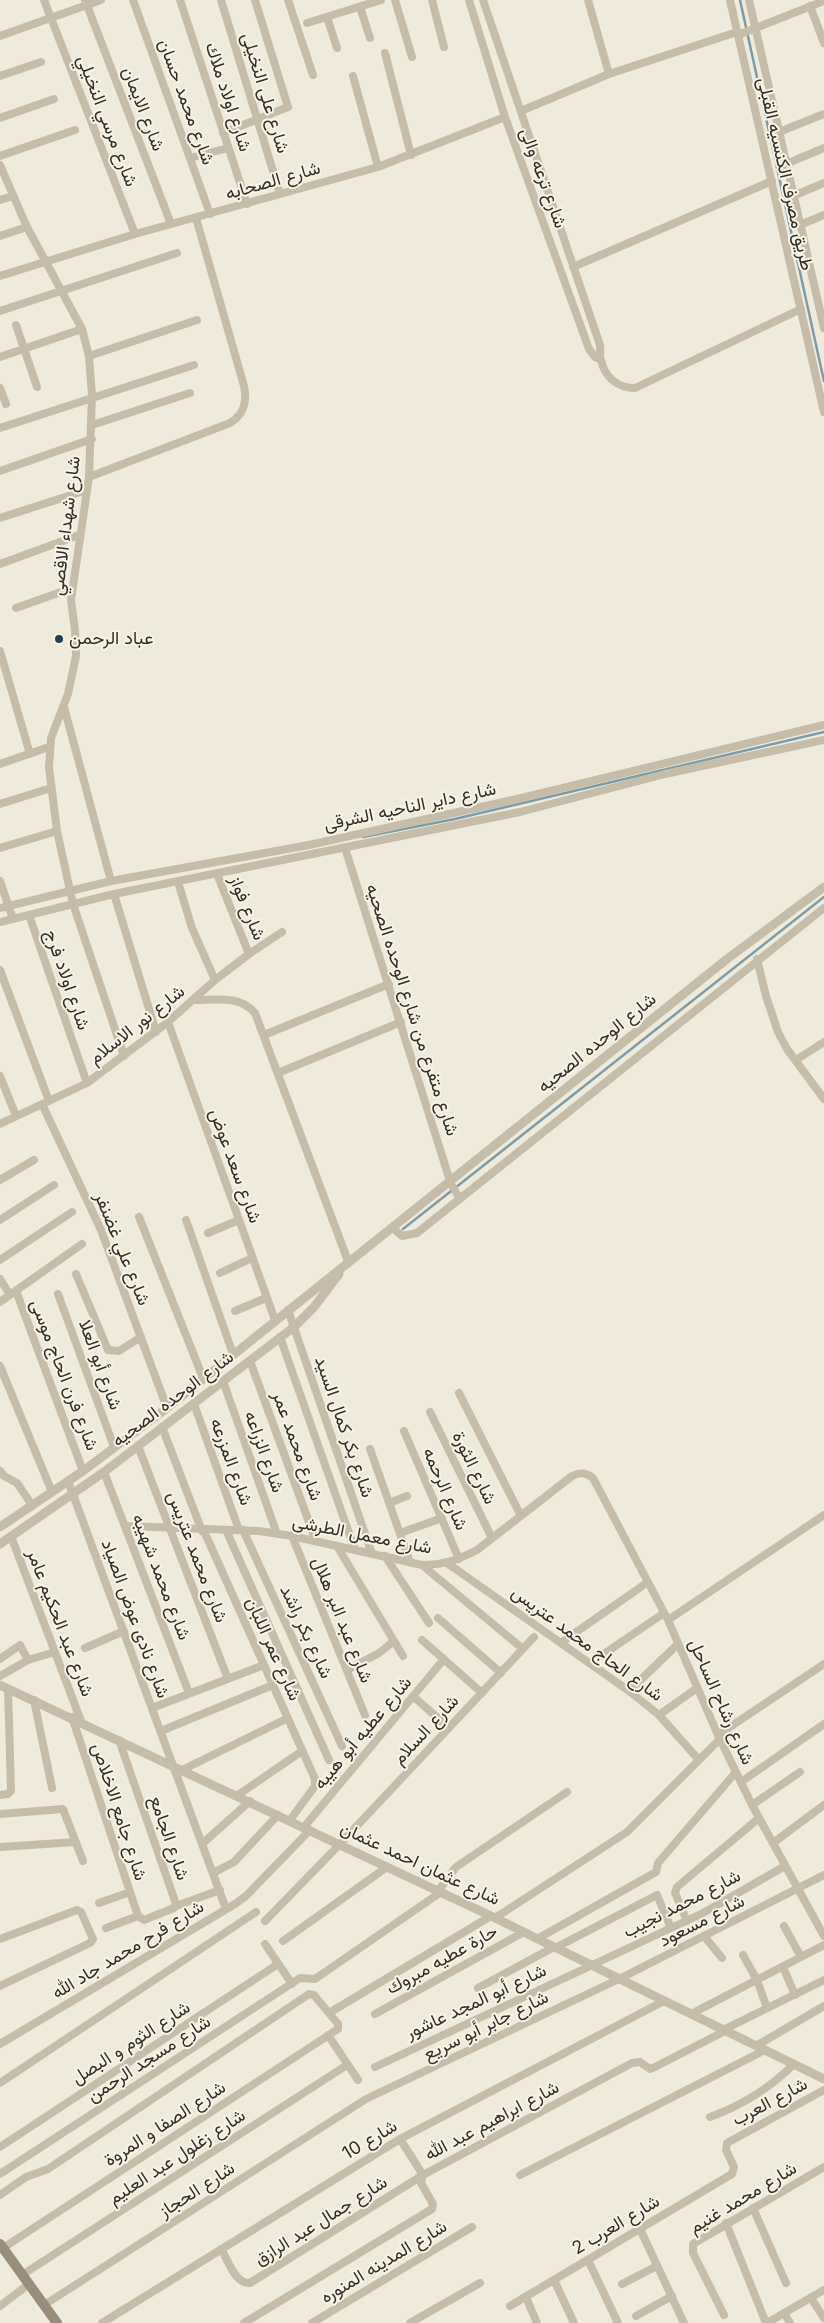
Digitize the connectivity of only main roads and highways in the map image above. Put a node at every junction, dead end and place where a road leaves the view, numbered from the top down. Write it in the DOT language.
graph roads {
  1 [pos="1,2247"];
  2 [pos="52,2321"];
  1 -- 2 [label="main road"];
}
